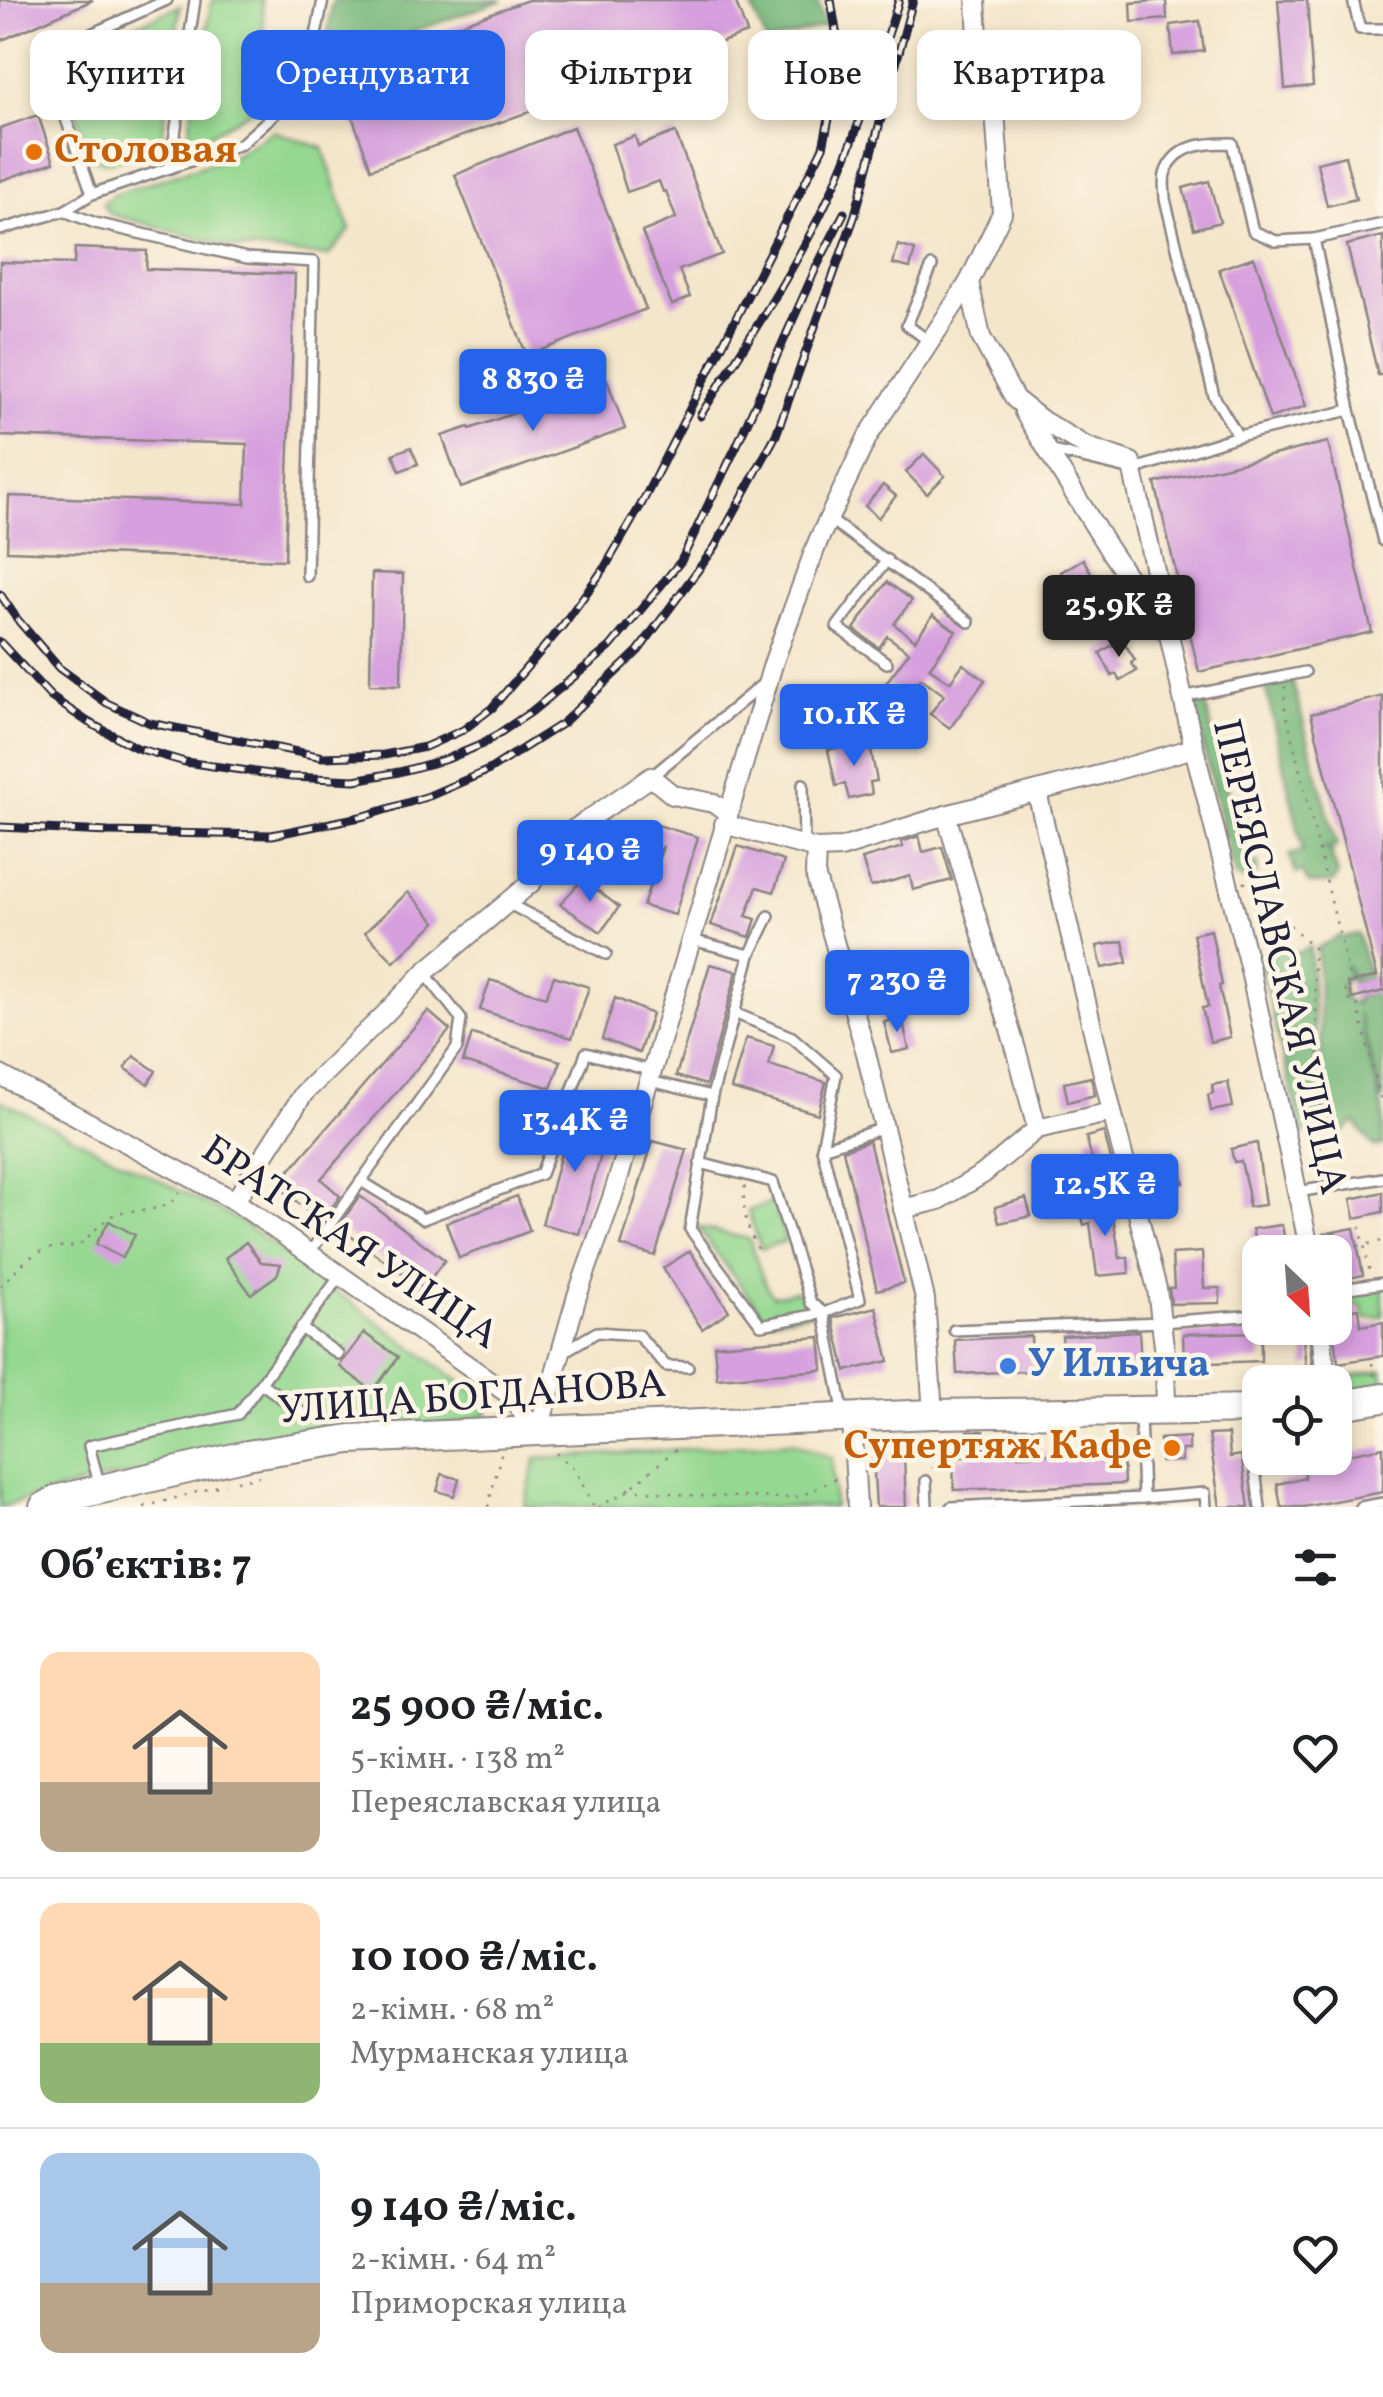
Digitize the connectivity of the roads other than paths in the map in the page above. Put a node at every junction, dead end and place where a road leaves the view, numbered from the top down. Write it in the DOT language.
graph roads {
  1 [pos="167,0"];
  2 [pos="195,0"];
  3 [pos="323,0"];
  4 [pos="976,0"];
  5 [pos="1353,0"];
  6 [pos="1383,29"];
  7 [pos="170,168"];
  8 [pos="92,194"];
  9 [pos="64,211"];
  10 [pos="1383,224"];
  11 [pos="0,230"];
  12 [pos="1314,239"];
  13 [pos="932,266"];
  14 [pos="970,282"];
  15 [pos="930,342"];
  16 [pos="1016,399"];
  17 [pos="1350,410"];
  18 [pos="1238,436"];
  19 [pos="1047,450"];
  20 [pos="1132,470"];
  21 [pos="829,518"];
  22 [pos="1383,541"];
  23 [pos="886,560"];
  24 [pos="307,576"];
  25 [pos="969,622"];
  26 [pos="1170,639"];
  27 [pos="886,663"];
  28 [pos="1305,672"];
  29 [pos="769,679"];
  30 [pos="1182,698"];
  31 [pos="1194,748"];
  32 [pos="652,778"];
  33 [pos="803,784"];
  34 [pos="1036,792"];
  35 [pos="946,815"];
  36 [pos="726,818"];
  37 [pos="810,847"];
  38 [pos="507,903"];
  39 [pos="769,916"];
  40 [pos="692,940"];
  41 [pos="606,954"];
  42 [pos="750,956"];
  43 [pos="424,972"];
  44 [pos="734,1014"];
  45 [pos="0,1075"];
  46 [pos="650,1076"];
  47 [pos="712,1096"];
  48 [pos="1112,1112"];
  49 [pos="884,1128"];
  50 [pos="1038,1129"];
  51 [pos="822,1148"];
  52 [pos="700,1164"];
  53 [pos="1383,1178"];
  54 [pos="361,1181"];
  55 [pos="1297,1192"];
  56 [pos="235,1201"];
  57 [pos="903,1209"];
  58 [pos="1306,1235"];
  59 [pos="308,1254"];
  60 [pos="340,1276"];
  61 [pos="1383,1283"];
  62 [pos="1352,1288"];
  63 [pos="824,1313"];
  64 [pos="1242,1315"];
  65 [pos="1161,1322"];
  66 [pos="302,1328"];
  67 [pos="954,1330"];
  68 [pos="338,1354"];
  69 [pos="560,1354"];
  70 [pos="688,1367"];
  71 [pos="261,1383"];
  72 [pos="1379,1392"];
  73 [pos="1352,1401"];
  74 [pos="1242,1410"];
  75 [pos="301,1412"];
  76 [pos="1153,1412"];
  77 [pos="848,1418"];
  78 [pos="931,1420"];
  79 [pos="538,1432"];
  80 [pos="1256,1475"];
  81 [pos="926,1481"];
  82 [pos="100,1489"];
  83 [pos="1143,1498"];
  84 [pos="1383,1503"];
  85 [pos="1097,1504"];
  86 [pos="1012,1506"];
  87 [pos="44,1507"];
  88 [pos="857,1507"];
  89 [pos="928,1507"];
  90 [pos="950,1507"];
  91 [pos="1206,1507"];
  92 [pos="1260,1507"];
  93 [pos="1361,1507"];
  1 -- 8 [label="lane"];
  2 -- 7 [label="lane"];
  3 -- 7 [label="lane"];
  4 -- 14 [label="street"];
  5 -- 6 [label="lane"];
  7 -- 8 [label="lane"];
  8 -- 9 [label="lane"];
  9 -- 11 [label="lane"];
  9 -- 24 [label="lane"];
  10 -- 12 [label="lane"];
  12 -- 17 [label="lane"];
  12 -- 18 [label="lane"];
  13 -- 15 [label="lane"];
  14 -- 15 [label="street"];
  14 -- 16 [label="street"];
  15 -- 21 [label="street"];
  16 -- 19 [label="street"];
  16 -- 20 [label="street"];
  17 -- 18 [label="lane"];
  17 -- 22 [label="lane"];
  18 -- 20 [label="lane"];
  19 -- 20 [label="lane"];
  19 -- 26 [label="street"];
  20 -- 26 [label="street, ПЕРЕЯСЛАВСКАЯ УЛИЦА"];
  21 -- 23 [label="lane"];
  21 -- 29 [label="street"];
  23 -- 25 [label="lane"];
  23 -- 27 [label="lane"];
  26 -- 30 [label="street, ПЕРЕЯСЛАВСКАЯ УЛИЦА"];
  28 -- 30 [label="lane"];
  29 -- 32 [label="lane"];
  29 -- 36 [label="street"];
  30 -- 31 [label="street, ПЕРЕЯСЛАВСКАЯ УЛИЦА"];
  31 -- 34 [label="street"];
  31 -- 55 [label="street, ПЕРЕЯСЛАВСКАЯ УЛИЦА"];
  32 -- 36 [label="street"];
  32 -- 38 [label="street"];
  33 -- 37 [label="lane"];
  34 -- 35 [label="street"];
  34 -- 48 [label="street"];
  35 -- 37 [label="street"];
  35 -- 50 [label="street"];
  36 -- 37 [label="street"];
  36 -- 40 [label="street"];
  37 -- 49 [label="street"];
  38 -- 41 [label="lane"];
  38 -- 43 [label="street"];
  39 -- 42 [label="lane"];
  40 -- 42 [label="lane"];
  40 -- 46 [label="street"];
  42 -- 44 [label="lane"];
  43 -- 54 [label="lane"];
  43 -- 56 [label="street"];
  44 -- 47 [label="lane"];
  44 -- 51 [label="lane"];
  45 -- 56 [label="street, БРАТСКАЯ УЛИЦА"];
  46 -- 47 [label="lane"];
  46 -- 54 [label="lane"];
  46 -- 69 [label="street"];
  47 -- 52 [label="lane"];
  48 -- 50 [label="street"];
  48 -- 65 [label="street"];
  49 -- 51 [label="lane"];
  49 -- 57 [label="street"];
  50 -- 57 [label="street"];
  51 -- 63 [label="lane"];
  52 -- 63 [label="lane"];
  52 -- 63 [label="lane"];
  53 -- 55 [label="lane"];
  54 -- 59 [label="lane"];
  55 -- 58 [label="street, ПЕРЕЯСЛАВСКАЯ УЛИЦА"];
  56 -- 59 [label="street, БРАТСКАЯ УЛИЦА"];
  57 -- 78 [label="street"];
  59 -- 60 [label="street, БРАТСКАЯ УЛИЦА"];
  60 -- 66 [label="lane"];
  60 -- 79 [label="street, БРАТСКАЯ УЛИЦА"];
  61 -- 62 [label="lane"];
  63 -- 77 [label="lane"];
  64 -- 65 [label="lane"];
  65 -- 67 [label="lane"];
  65 -- 76 [label="street"];
  66 -- 68 [label="lane"];
  66 -- 71 [label="lane"];
  69 -- 70 [label="lane"];
  69 -- 79 [label="street"];
  71 -- 75 [label="lane"];
  71 -- 82 [label="lane"];
  72 -- 73 [label="main road"];
  74 -- 76 [label="main road, УЛИЦА БОГДАНОВА"];
  76 -- 78 [label="main road, УЛИЦА БОГДАНОВА"];
  76 -- 83 [label="lane"];
  77 -- 78 [label="main road, УЛИЦА БОГДАНОВА"];
  77 -- 79 [label="main road, УЛИЦА БОГДАНОВА"];
  77 -- 88 [label="street"];
  79 -- 82 [label="main road, УЛИЦА БОГДАНОВА"];
  80 -- 92 [label="lane"];
  81 -- 89 [label="lane"];
  82 -- 87 [label="main road, УЛИЦА БОГДАНОВА"];
  83 -- 85 [label="lane"];
  83 -- 91 [label="lane"];
  84 -- 93 [label="lane"];
  85 -- 86 [label="lane"];
  86 -- 90 [label="lane"];
}
